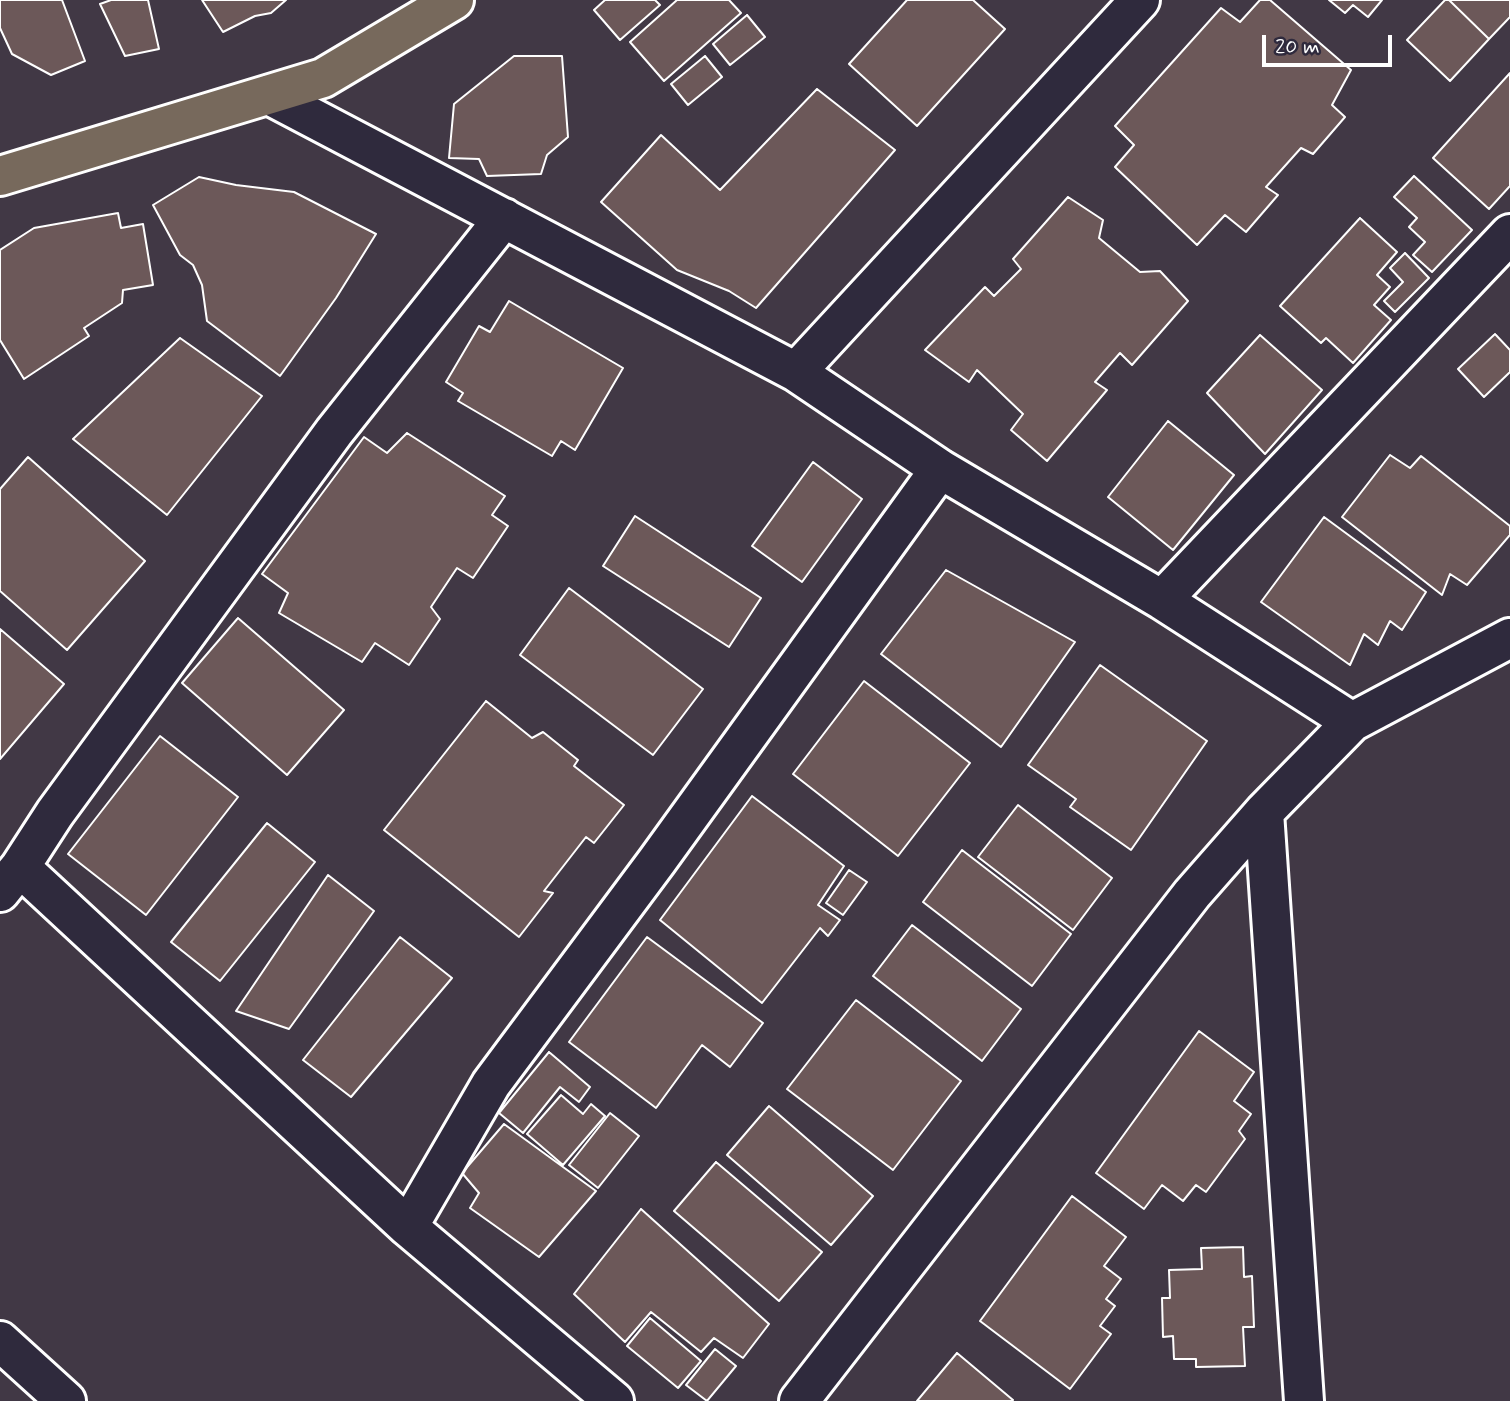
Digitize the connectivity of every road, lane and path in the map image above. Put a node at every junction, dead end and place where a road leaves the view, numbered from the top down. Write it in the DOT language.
graph roads {
  1 [pos="454,0"];
  2 [pos="1140,0"];
  3 [pos="269,95"];
  4 [pos="0,176"];
  5 [pos="504,218"];
  6 [pos="1510,234"];
  7 [pos="796,372"];
  8 [pos="940,469"];
  9 [pos="1162,600"];
  10 [pos="1510,638"];
  11 [pos="1352,722"];
  12 [pos="1264,813"];
  13 [pos="10,880"];
  14 [pos="408,1227"];
  15 [pos="0,1341"];
  16 [pos="66,1401"];
  17 [pos="614,1401"];
  18 [pos="799,1401"];
  19 [pos="1304,1401"];
  1 -- 3 [label="main road"];
  2 -- 7 [label="street"];
  3 -- 4 [label="main road"];
  3 -- 5 [label="street"];
  5 -- 7 [label="street"];
  5 -- 13 [label="street"];
  6 -- 9 [label="street"];
  7 -- 8 [label="street"];
  8 -- 9 [label="street"];
  8 -- 14 [label="street"];
  9 -- 11 [label="street"];
  10 -- 11 [label="street"];
  11 -- 12 [label="street"];
  12 -- 18 [label="street"];
  12 -- 19 [label="street"];
  13 -- 14 [label="street"];
  14 -- 17 [label="street"];
  15 -- 16 [label="street"];
}
